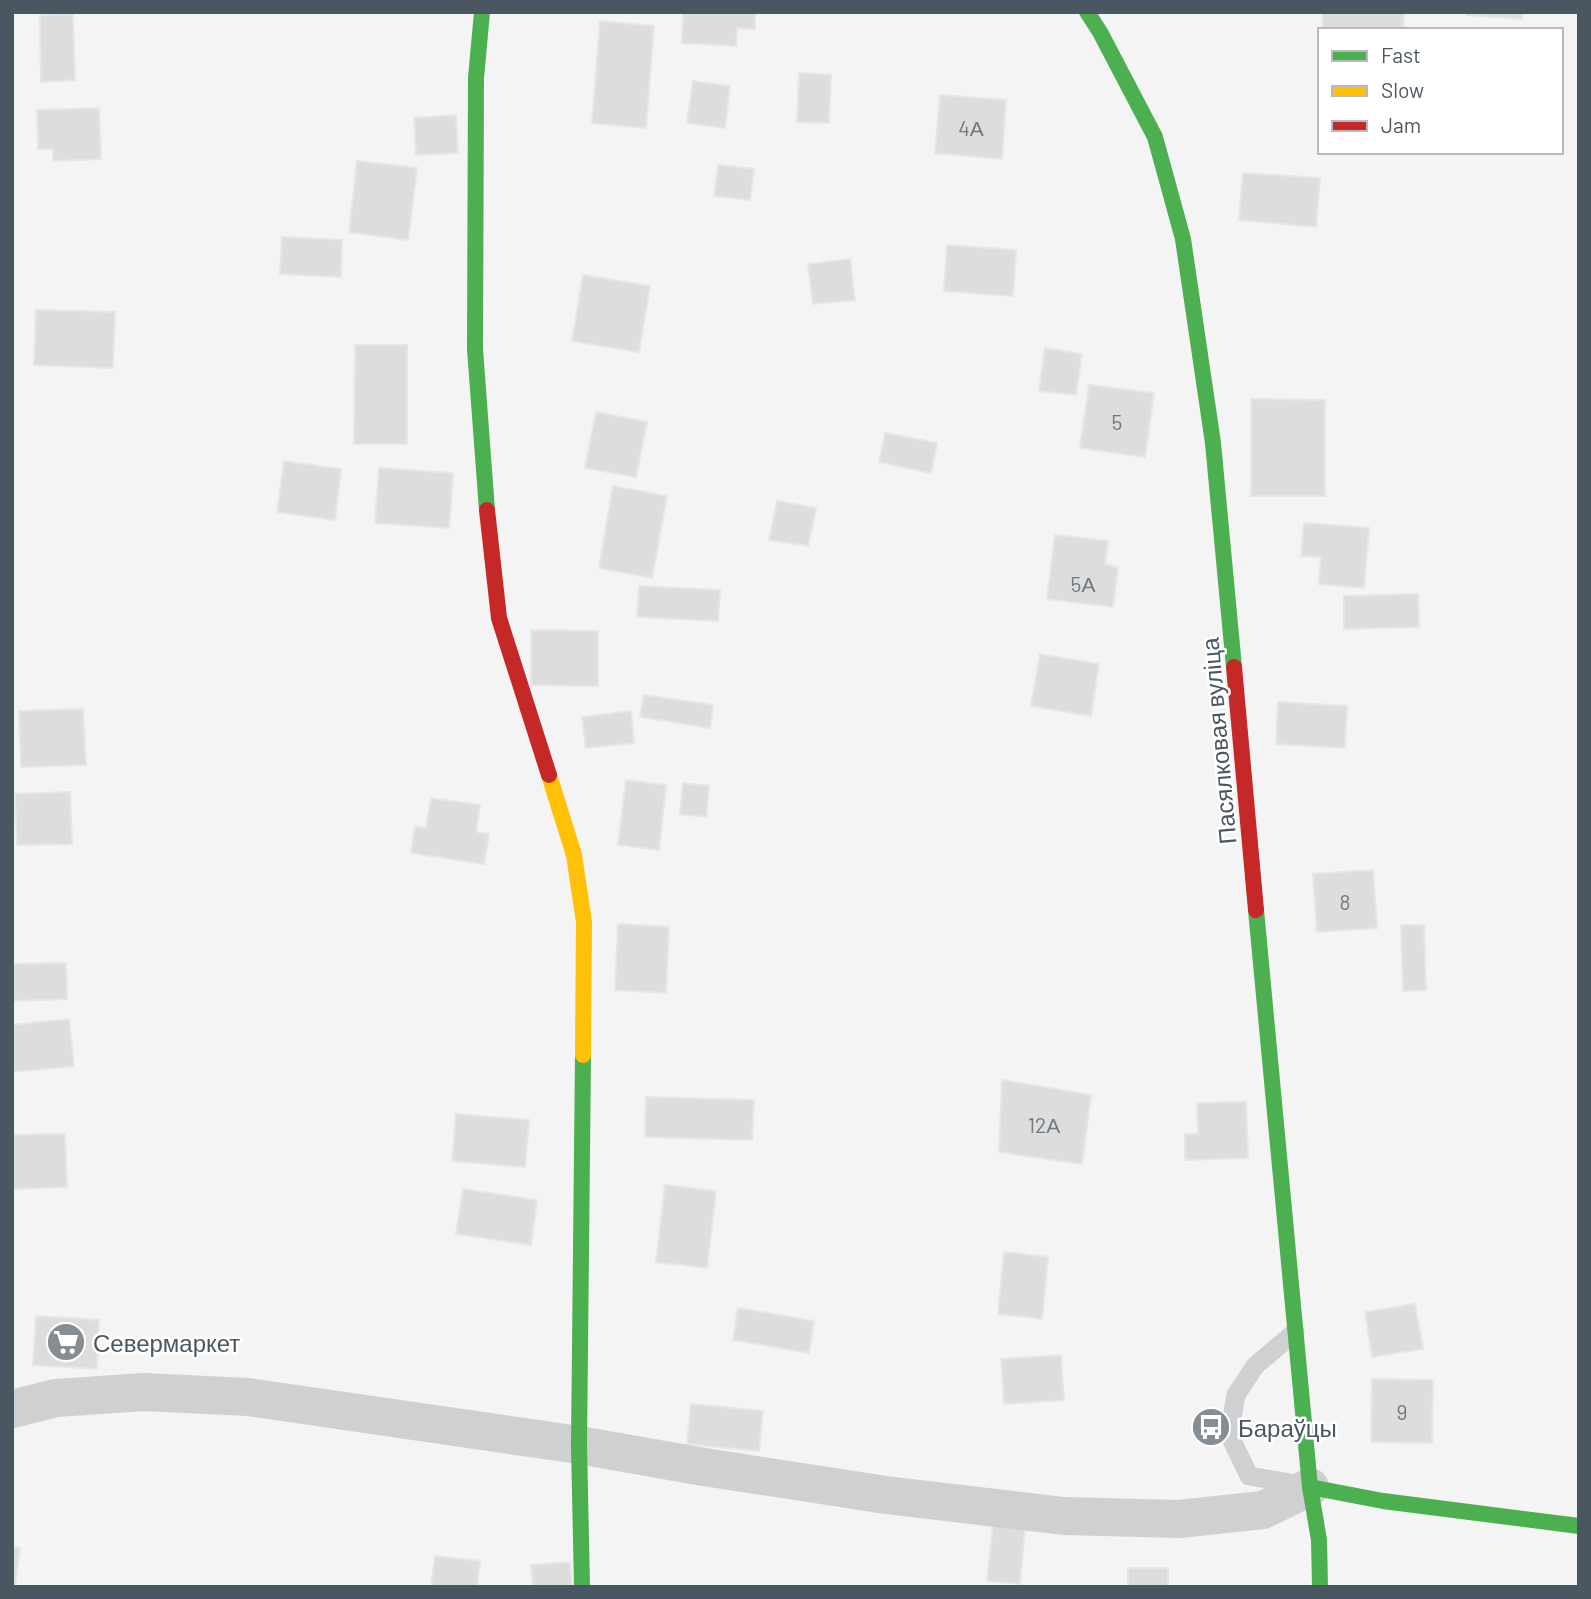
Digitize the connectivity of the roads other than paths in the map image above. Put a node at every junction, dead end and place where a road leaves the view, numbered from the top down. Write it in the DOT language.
graph roads {
  1 [pos="482,12"];
  2 [pos="1087,12"];
  3 [pos="1295,1332"];
  4 [pos="12,1409"];
  5 [pos="579,1445"];
  6 [pos="1310,1487"];
  7 [pos="1579,1526"];
  8 [pos="582,1587"];
  9 [pos="1320,1587"];
  1 -- 5 [label="main road"];
  2 -- 3 [label="main road, Пасялковая вуліца"];
  3 -- 6 [label="main road, Пасялковая вуліца"];
  3 -- 6 [label="lane"];
  4 -- 5 [label="street"];
  5 -- 6 [label="street"];
  5 -- 8 [label="main road"];
  6 -- 7 [label="main road"];
  6 -- 9 [label="main road, Пасялковая вуліца"];
}
